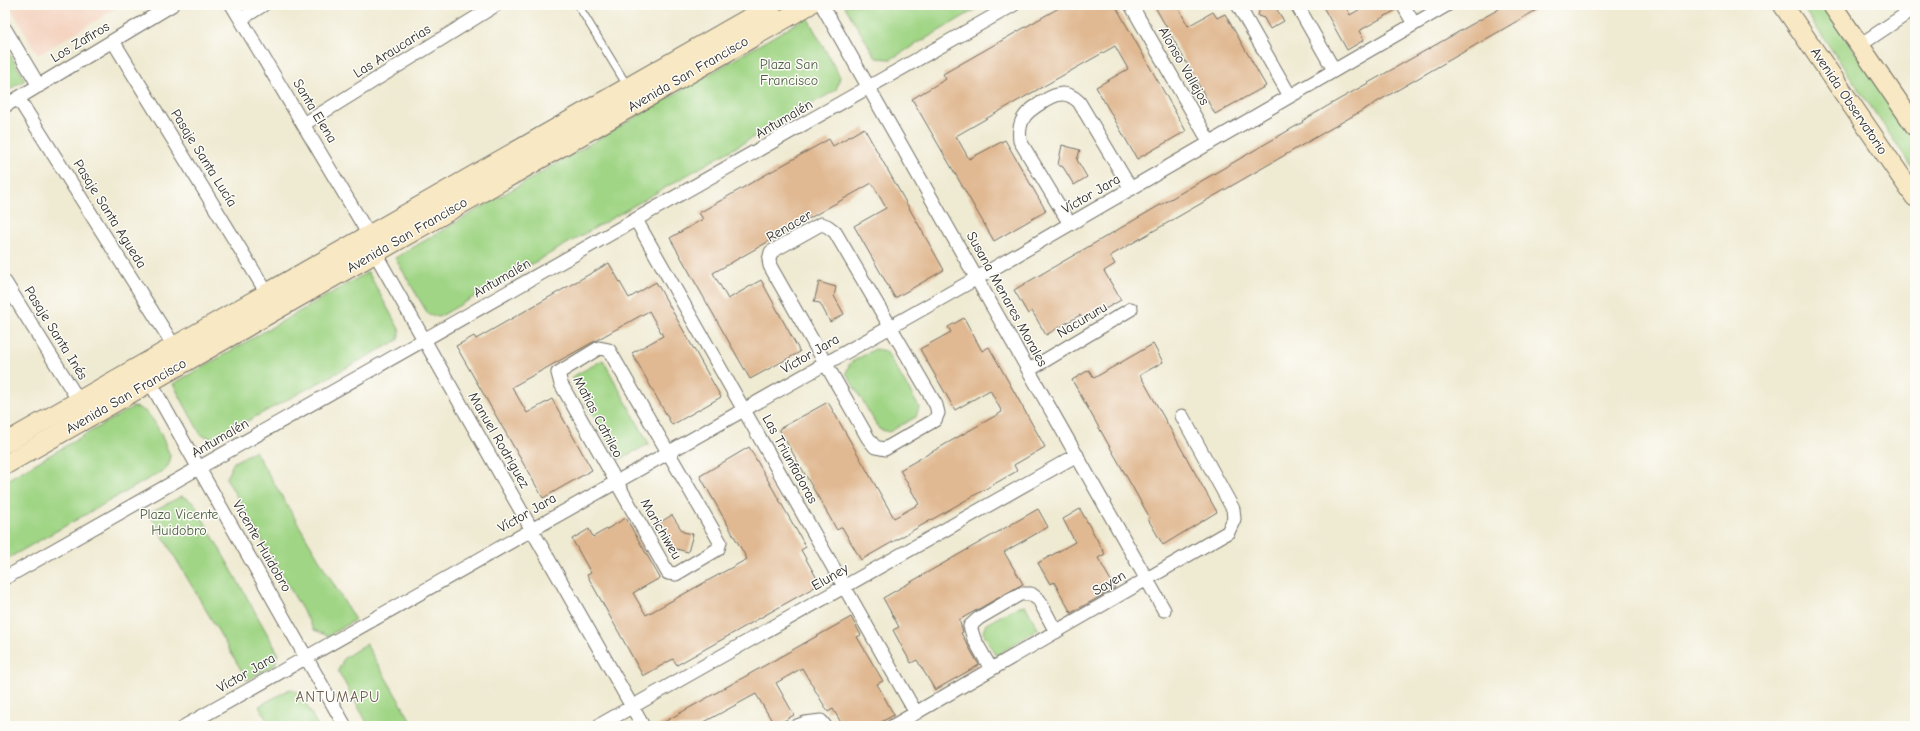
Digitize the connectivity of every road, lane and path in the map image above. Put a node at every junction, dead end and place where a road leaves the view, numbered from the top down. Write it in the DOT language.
graph roads {
  1 [pos="172,5"];
  2 [pos="232,5"];
  3 [pos="263,5"];
  4 [pos="496,5"];
  5 [pos="578,5"];
  6 [pos="772,5"];
  7 [pos="809,5"];
  8 [pos="822,5"];
  9 [pos="1013,5"];
  10 [pos="1131,5"];
  11 [pos="1238,5"];
  12 [pos="1297,5"];
  13 [pos="1403,5"];
  14 [pos="1448,5"];
  15 [pos="1783,5"];
  16 [pos="1832,5"];
  17 [pos="1915,8"];
  18 [pos="241,19"];
  19 [pos="1414,24"];
  20 [pos="5,29"];
  21 [pos="113,41"];
  22 [pos="1860,46"];
  23 [pos="1334,70"];
  24 [pos="39,86"];
  25 [pos="628,87"];
  26 [pos="870,88"];
  27 [pos="1290,96"];
  28 [pos="18,98"];
  29 [pos="5,106"];
  30 [pos="304,124"];
  31 [pos="1915,126"];
  32 [pos="1210,143"];
  33 [pos="1131,189"];
  34 [pos="1915,197"];
  35 [pos="636,220"];
  36 [pos="1070,224"];
  37 [pos="370,234"];
  38 [pos="375,253"];
  39 [pos="977,278"];
  40 [pos="5,282"];
  41 [pos="267,293"];
  42 [pos="1131,309"];
  43 [pos="890,326"];
  44 [pos="424,341"];
  45 [pos="174,346"];
  46 [pos="827,363"];
  47 [pos="1029,370"];
  48 [pos="150,382"];
  49 [pos="79,401"];
  50 [pos="744,410"];
  51 [pos="1182,416"];
  52 [pos="5,444"];
  53 [pos="669,452"];
  54 [pos="1077,455"];
  55 [pos="5,466"];
  56 [pos="199,468"];
  57 [pos="615,482"];
  58 [pos="532,530"];
  59 [pos="5,578"];
  60 [pos="1147,579"];
  61 [pos="844,587"];
  62 [pos="1164,610"];
  63 [pos="1056,632"];
  64 [pos="306,657"];
  65 [pos="992,670"];
  66 [pos="632,707"];
  67 [pos="916,713"];
  68 [pos="185,726"];
  69 [pos="345,726"];
  70 [pos="598,726"];
  71 [pos="643,726"];
  72 [pos="797,726"];
  73 [pos="825,726"];
  74 [pos="893,726"];
  1 -- 21 [label="street, Los Zafiros"];
  2 -- 18 [label="street, Santa Elena"];
  3 -- 18 [label="street"];
  4 -- 30 [label="street, Las Araucarias"];
  5 -- 25 [label="lane"];
  6 -- 25 [label="main road, Avenida San Francisco"];
  7 -- 38 [label="main road, Avenida San Francisco"];
  8 -- 26 [label="street, Susana Menares Morales"];
  9 -- 26 [label="street, Antumalén"];
  10 -- 32 [label="street, Alonso Vallejos"];
  11 -- 27 [label="street"];
  12 -- 23 [label="street"];
  13 -- 19 [label="street"];
  14 -- 19 [label="street, Víctor Jara"];
  15 -- 34 [label="main road, Avenida Observatorio"];
  16 -- 22 [label="main road"];
  17 -- 22 [label="street"];
  18 -- 30 [label="street, Santa Elena"];
  19 -- 23 [label="street, Víctor Jara"];
  20 -- 24 [label="street"];
  21 -- 24 [label="street, Los Zafiros"];
  21 -- 41 [label="street, Pasaje Santa Lucía"];
  22 -- 31 [label="main road"];
  23 -- 27 [label="street, Víctor Jara"];
  24 -- 28 [label="street, Los Zafiros"];
  25 -- 37 [label="main road, Avenida San Francisco"];
  26 -- 35 [label="street, Antumalén"];
  26 -- 39 [label="street, Susana Menares Morales"];
  27 -- 32 [label="street, Víctor Jara"];
  28 -- 29 [label="street, Los Zafiros"];
  28 -- 45 [label="street, Pasaje Santa Agueda"];
  30 -- 37 [label="street, Santa Elena"];
  32 -- 33 [label="street, Víctor Jara"];
  33 -- 36 [label="street, Víctor Jara"];
  33 -- 36 [label="street"];
  35 -- 44 [label="street, Antumalén"];
  35 -- 50 [label="street, Las Triunfadoras"];
  36 -- 39 [label="street, Víctor Jara"];
  37 -- 41 [label="main road, Avenida San Francisco"];
  38 -- 44 [label="street, Manuel Rodriguez"];
  38 -- 48 [label="main road, Avenida San Francisco"];
  39 -- 43 [label="street, Víctor Jara"];
  39 -- 47 [label="street, Susana Menares Morales"];
  40 -- 49 [label="street, Pasaje Santa Inés"];
  41 -- 45 [label="main road, Avenida San Francisco"];
  42 -- 47 [label="street, Nacururu"];
  43 -- 46 [label="street, Víctor Jara"];
  43 -- 46 [label="street"];
  43 -- 46 [label="street, Renacer"];
  44 -- 56 [label="street, Antumalén"];
  44 -- 58 [label="street, Manuel Rodriguez"];
  45 -- 49 [label="main road, Avenida San Francisco"];
  46 -- 50 [label="street, Víctor Jara"];
  47 -- 54 [label="street, Susana Menares Morales"];
  48 -- 55 [label="main road, Avenida San Francisco"];
  48 -- 56 [label="street, Vicente Huidobro"];
  49 -- 52 [label="main road, Avenida San Francisco"];
  50 -- 53 [label="street, Víctor Jara"];
  50 -- 61 [label="street, Las Triunfadoras"];
  51 -- 60 [label="street, Sayen"];
  53 -- 57 [label="street, Víctor Jara"];
  53 -- 57 [label="street, Marichiweu"];
  53 -- 57 [label="street, Matias Catrileo"];
  54 -- 60 [label="street, Susana Menares Morales"];
  54 -- 61 [label="street, Eluney"];
  56 -- 59 [label="street, Antumalén"];
  56 -- 64 [label="street, Vicente Huidobro"];
  57 -- 58 [label="street, Víctor Jara"];
  58 -- 64 [label="street, Víctor Jara"];
  58 -- 66 [label="street, Manuel Rodriguez"];
  60 -- 62 [label="street, Susana Menares Morales"];
  60 -- 63 [label="street, Sayen"];
  61 -- 66 [label="street, Eluney"];
  61 -- 67 [label="street, Las Triunfadoras"];
  63 -- 65 [label="street, Sayen"];
  63 -- 65 [label="street"];
  64 -- 68 [label="street, Víctor Jara"];
  64 -- 69 [label="street, Vicente Huidobro"];
  65 -- 67 [label="street, Sayen"];
  66 -- 70 [label="street, Eluney"];
  66 -- 71 [label="street, Manuel Rodriguez"];
  67 -- 74 [label="street, Sayen"];
  72 -- 73 [label="street"];
}
